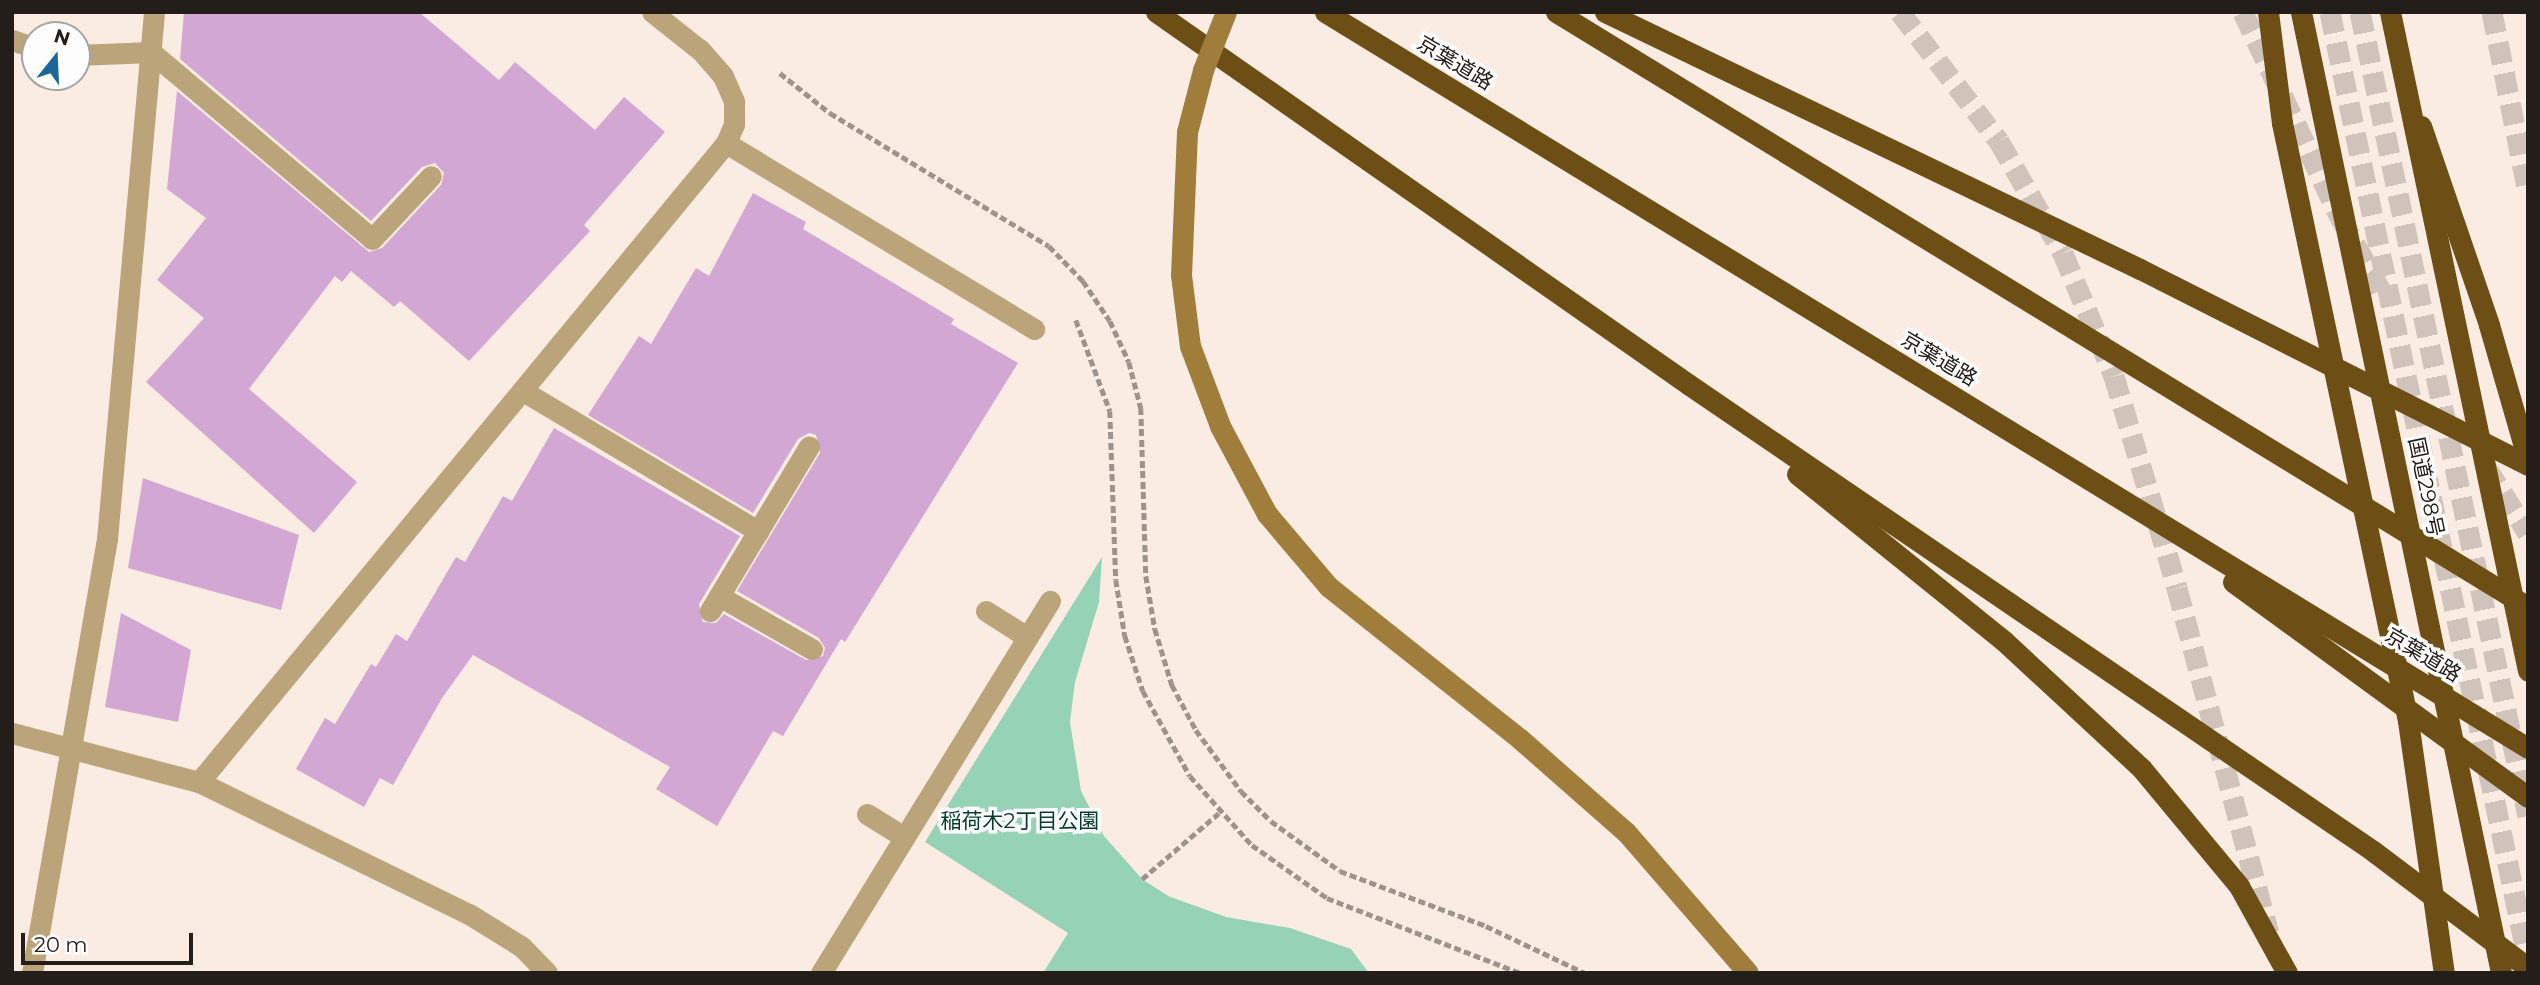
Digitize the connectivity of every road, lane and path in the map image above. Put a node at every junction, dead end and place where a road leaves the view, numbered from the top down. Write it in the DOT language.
graph roads {
  1 [pos="154,12"];
  2 [pos="652,12"];
  3 [pos="1156,12"];
  4 [pos="1226,12"];
  5 [pos="1325,12"];
  6 [pos="1556,12"];
  7 [pos="1605,12"];
  8 [pos="2268,12"];
  9 [pos="2301,12"];
  10 [pos="2390,12"];
  11 [pos="151,52"];
  12 [pos="91,54"];
  13 [pos="780,73"];
  14 [pos="2404,74"];
  15 [pos="726,143"];
  16 [pos="431,176"];
  17 [pos="1070,309"];
  18 [pos="1034,329"];
  19 [pos="1688,384"];
  20 [pos="523,391"];
  21 [pos="809,446"];
  22 [pos="2528,463"];
  23 [pos="2107,490"];
  24 [pos="758,531"];
  25 [pos="1050,601"];
  26 [pos="2528,607"];
  27 [pos="986,611"];
  28 [pos="1027,637"];
  29 [pos="812,649"];
  30 [pos="2528,671"];
  31 [pos="12,733"];
  32 [pos="2528,748"];
  33 [pos="72,751"];
  34 [pos="199,782"];
  35 [pos="2528,797"];
  36 [pos="1219,813"];
  37 [pos="867,814"];
  38 [pos="904,837"];
  39 [pos="1142,879"];
  40 [pos="2528,968"];
  41 [pos="32,973"];
  42 [pos="547,973"];
  43 [pos="821,973"];
  44 [pos="1520,973"];
  45 [pos="1585,973"];
  46 [pos="1748,973"];
  47 [pos="2287,973"];
  48 [pos="2444,973"];
  49 [pos="2501,973"];
  1 -- 11 [label="street"];
  2 -- 15 [label="street"];
  3 -- 19 [label="highway"];
  4 -- 46 [label="street, bridge"];
  5 -- 23 [label="highway, 京葉道路"];
  6 -- 26 [label="highway"];
  7 -- 22 [label="highway"];
  8 -- 48 [label="highway, bridge"];
  9 -- 49 [label="highway, 国道298号, bridge"];
  10 -- 14 [label="highway, bridge"];
  11 -- 12 [label="street"];
  11 -- 16 [label="street"];
  11 -- 33 [label="street"];
  13 -- 45 [label="path"];
  14 -- 22 [label="highway, bridge"];
  14 -- 30 [label="highway, bridge"];
  15 -- 18 [label="street"];
  15 -- 20 [label="street"];
  17 -- 36 [label="path"];
  19 -- 40 [label="highway"];
  19 -- 47 [label="highway"];
  20 -- 24 [label="street"];
  20 -- 34 [label="street"];
  21 -- 24 [label="street"];
  23 -- 32 [label="highway, 京葉道路"];
  23 -- 35 [label="highway"];
  24 -- 29 [label="street"];
  25 -- 28 [label="street"];
  27 -- 28 [label="street"];
  28 -- 38 [label="street"];
  31 -- 33 [label="street"];
  33 -- 34 [label="street"];
  33 -- 41 [label="street"];
  34 -- 42 [label="street"];
  36 -- 39 [label="path"];
  36 -- 44 [label="path"];
  37 -- 38 [label="street"];
  38 -- 43 [label="street"];
}
